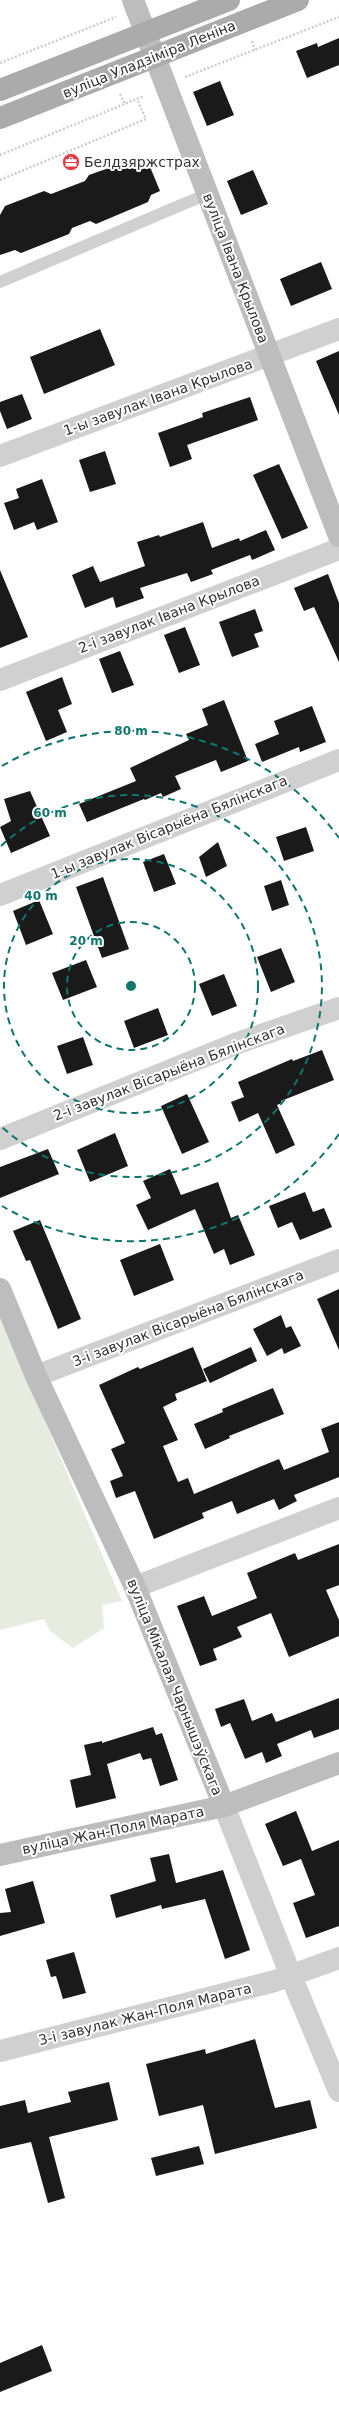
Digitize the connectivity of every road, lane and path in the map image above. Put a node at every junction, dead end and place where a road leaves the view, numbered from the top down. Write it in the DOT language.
graph roads {
  1 [pos="133,0"];
  2 [pos="229,0"];
  3 [pos="298,0"];
  4 [pos="339,17"];
  5 [pos="109,19"];
  6 [pos="146,34"];
  7 [pos="154,57"];
  8 [pos="0,64"];
  9 [pos="182,78"];
  10 [pos="0,90"];
  11 [pos="118,90"];
  12 [pos="144,96"];
  13 [pos="137,99"];
  14 [pos="125,104"];
  15 [pos="0,118"];
  16 [pos="0,155"];
  17 [pos="0,180"];
  18 [pos="207,194"];
  19 [pos="0,282"];
  20 [pos="339,329"];
  21 [pos="270,355"];
  22 [pos="0,456"];
  23 [pos="339,536"];
  24 [pos="339,549"];
  25 [pos="0,680"];
  26 [pos="339,760"];
  27 [pos="0,894"];
  28 [pos="339,1008"];
  29 [pos="0,1139"];
  30 [pos="339,1260"];
  31 [pos="0,1289"];
  32 [pos="36,1376"];
  33 [pos="339,1508"];
  34 [pos="135,1587"];
  35 [pos="339,1763"];
  36 [pos="224,1806"];
  37 [pos="0,1855"];
  38 [pos="339,1958"];
  39 [pos="291,1976"];
  40 [pos="0,2050"];
  41 [pos="339,2091"];
  1 -- 6 [label="street, вуліца Івана Крылова"];
  2 -- 6 [label="main road, вуліца Уладзіміра Леніна"];
  3 -- 7 [label="main road, вуліца Уладзіміра Леніна"];
  4 -- 9 [label="path"];
  5 -- 8 [label="path"];
  6 -- 7 [label="street, вуліца Івана Крылова"];
  6 -- 10 [label="main road, вуліца Уладзіміра Леніна"];
  7 -- 15 [label="main road, вуліца Уладзіміра Леніна"];
  7 -- 18 [label="street, вуліца Івана Крылова"];
  11 -- 14 [label="path"];
  12 -- 13 [label="path"];
  13 -- 14 [label="path"];
  13 -- 17 [label="path"];
  14 -- 16 [label="path"];
  18 -- 19 [label="lane"];
  18 -- 21 [label="street, вуліца Івана Крылова"];
  20 -- 21 [label="street, 1-ы завулак Івана Крылова"];
  21 -- 22 [label="street, 1-ы завулак Івана Крылова"];
  21 -- 23 [label="street, вуліца Івана Крылова"];
  24 -- 25 [label="street, 2-і завулак Івана Крылова"];
  26 -- 27 [label="street, 1-ы завулак Вісарыёна Бялінскага"];
  28 -- 29 [label="street, 2-і завулак Вісарыёна Бялінскага"];
  30 -- 32 [label="street, 3-і завулак Вісарыёна Бялінскага"];
  31 -- 32 [label="street, вуліца Мікалая Чарнышэўскага"];
  32 -- 34 [label="street, вуліца Мікалая Чарнышэўскага"];
  33 -- 34 [label="street"];
  34 -- 36 [label="street, вуліца Мікалая Чарнышэўскага"];
  35 -- 36 [label="street, вуліца Жан-Поля Марата"];
  36 -- 37 [label="street, вуліца Жан-Поля Марата"];
  36 -- 39 [label="street, вуліца Мікалая Чарнышэўскага"];
  38 -- 39 [label="street, 3-і завулак Жан-Поля Марата"];
  39 -- 40 [label="street, 3-і завулак Жан-Поля Марата"];
  39 -- 41 [label="street, вуліца Мікалая Чарнышэўскага"];
}
